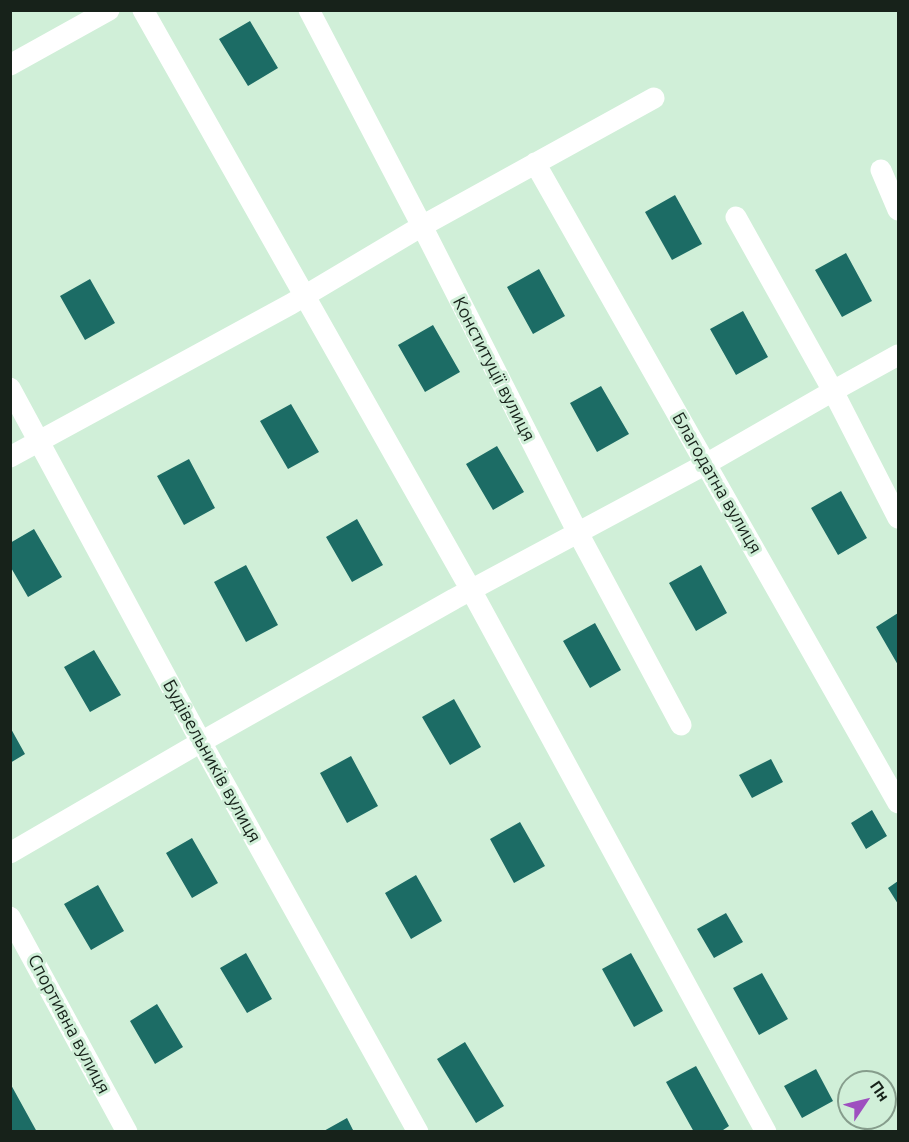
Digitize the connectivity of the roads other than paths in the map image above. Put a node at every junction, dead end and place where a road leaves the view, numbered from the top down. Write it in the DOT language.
graph roads {
  1 [pos="109,10"];
  2 [pos="143,10"];
  3 [pos="309,10"];
  4 [pos="10,65"];
  5 [pos="654,98"];
  6 [pos="535,163"];
  7 [pos="882,170"];
  8 [pos="898,210"];
  9 [pos="736,216"];
  10 [pos="422,226"];
  11 [pos="305,296"];
  12 [pos="898,355"];
  13 [pos="10,388"];
  14 [pos="833,391"];
  15 [pos="39,442"];
  16 [pos="10,458"];
  17 [pos="706,464"];
  18 [pos="898,518"];
  19 [pos="578,533"];
  20 [pos="471,590"];
  21 [pos="681,725"];
  22 [pos="201,742"];
  23 [pos="891,773"];
  24 [pos="898,803"];
  25 [pos="10,853"];
  26 [pos="10,917"];
  27 [pos="127,1131"];
  28 [pos="418,1131"];
  29 [pos="766,1131"];
  1 -- 4 [label="street"];
  2 -- 11 [label="street"];
  3 -- 10 [label="street, Конституції вулиця"];
  5 -- 6 [label="street"];
  6 -- 10 [label="street"];
  6 -- 17 [label="street, Благодатна вулиця"];
  7 -- 8 [label="street"];
  9 -- 14 [label="street"];
  10 -- 11 [label="street"];
  10 -- 19 [label="street, Конституції вулиця"];
  11 -- 15 [label="street"];
  11 -- 20 [label="street"];
  12 -- 14 [label="street"];
  13 -- 15 [label="street, Будівельників вулиця"];
  14 -- 17 [label="street"];
  14 -- 18 [label="street"];
  15 -- 16 [label="street"];
  15 -- 22 [label="street, Будівельників вулиця"];
  17 -- 19 [label="street"];
  17 -- 23 [label="street, Благодатна вулиця"];
  19 -- 20 [label="street"];
  19 -- 21 [label="street, Конституції вулиця"];
  20 -- 22 [label="street"];
  20 -- 29 [label="street"];
  22 -- 25 [label="street"];
  22 -- 28 [label="street, Будівельників вулиця"];
  23 -- 24 [label="street, Благодатна вулиця"];
  26 -- 27 [label="street, Спортивна вулиця"];
}
